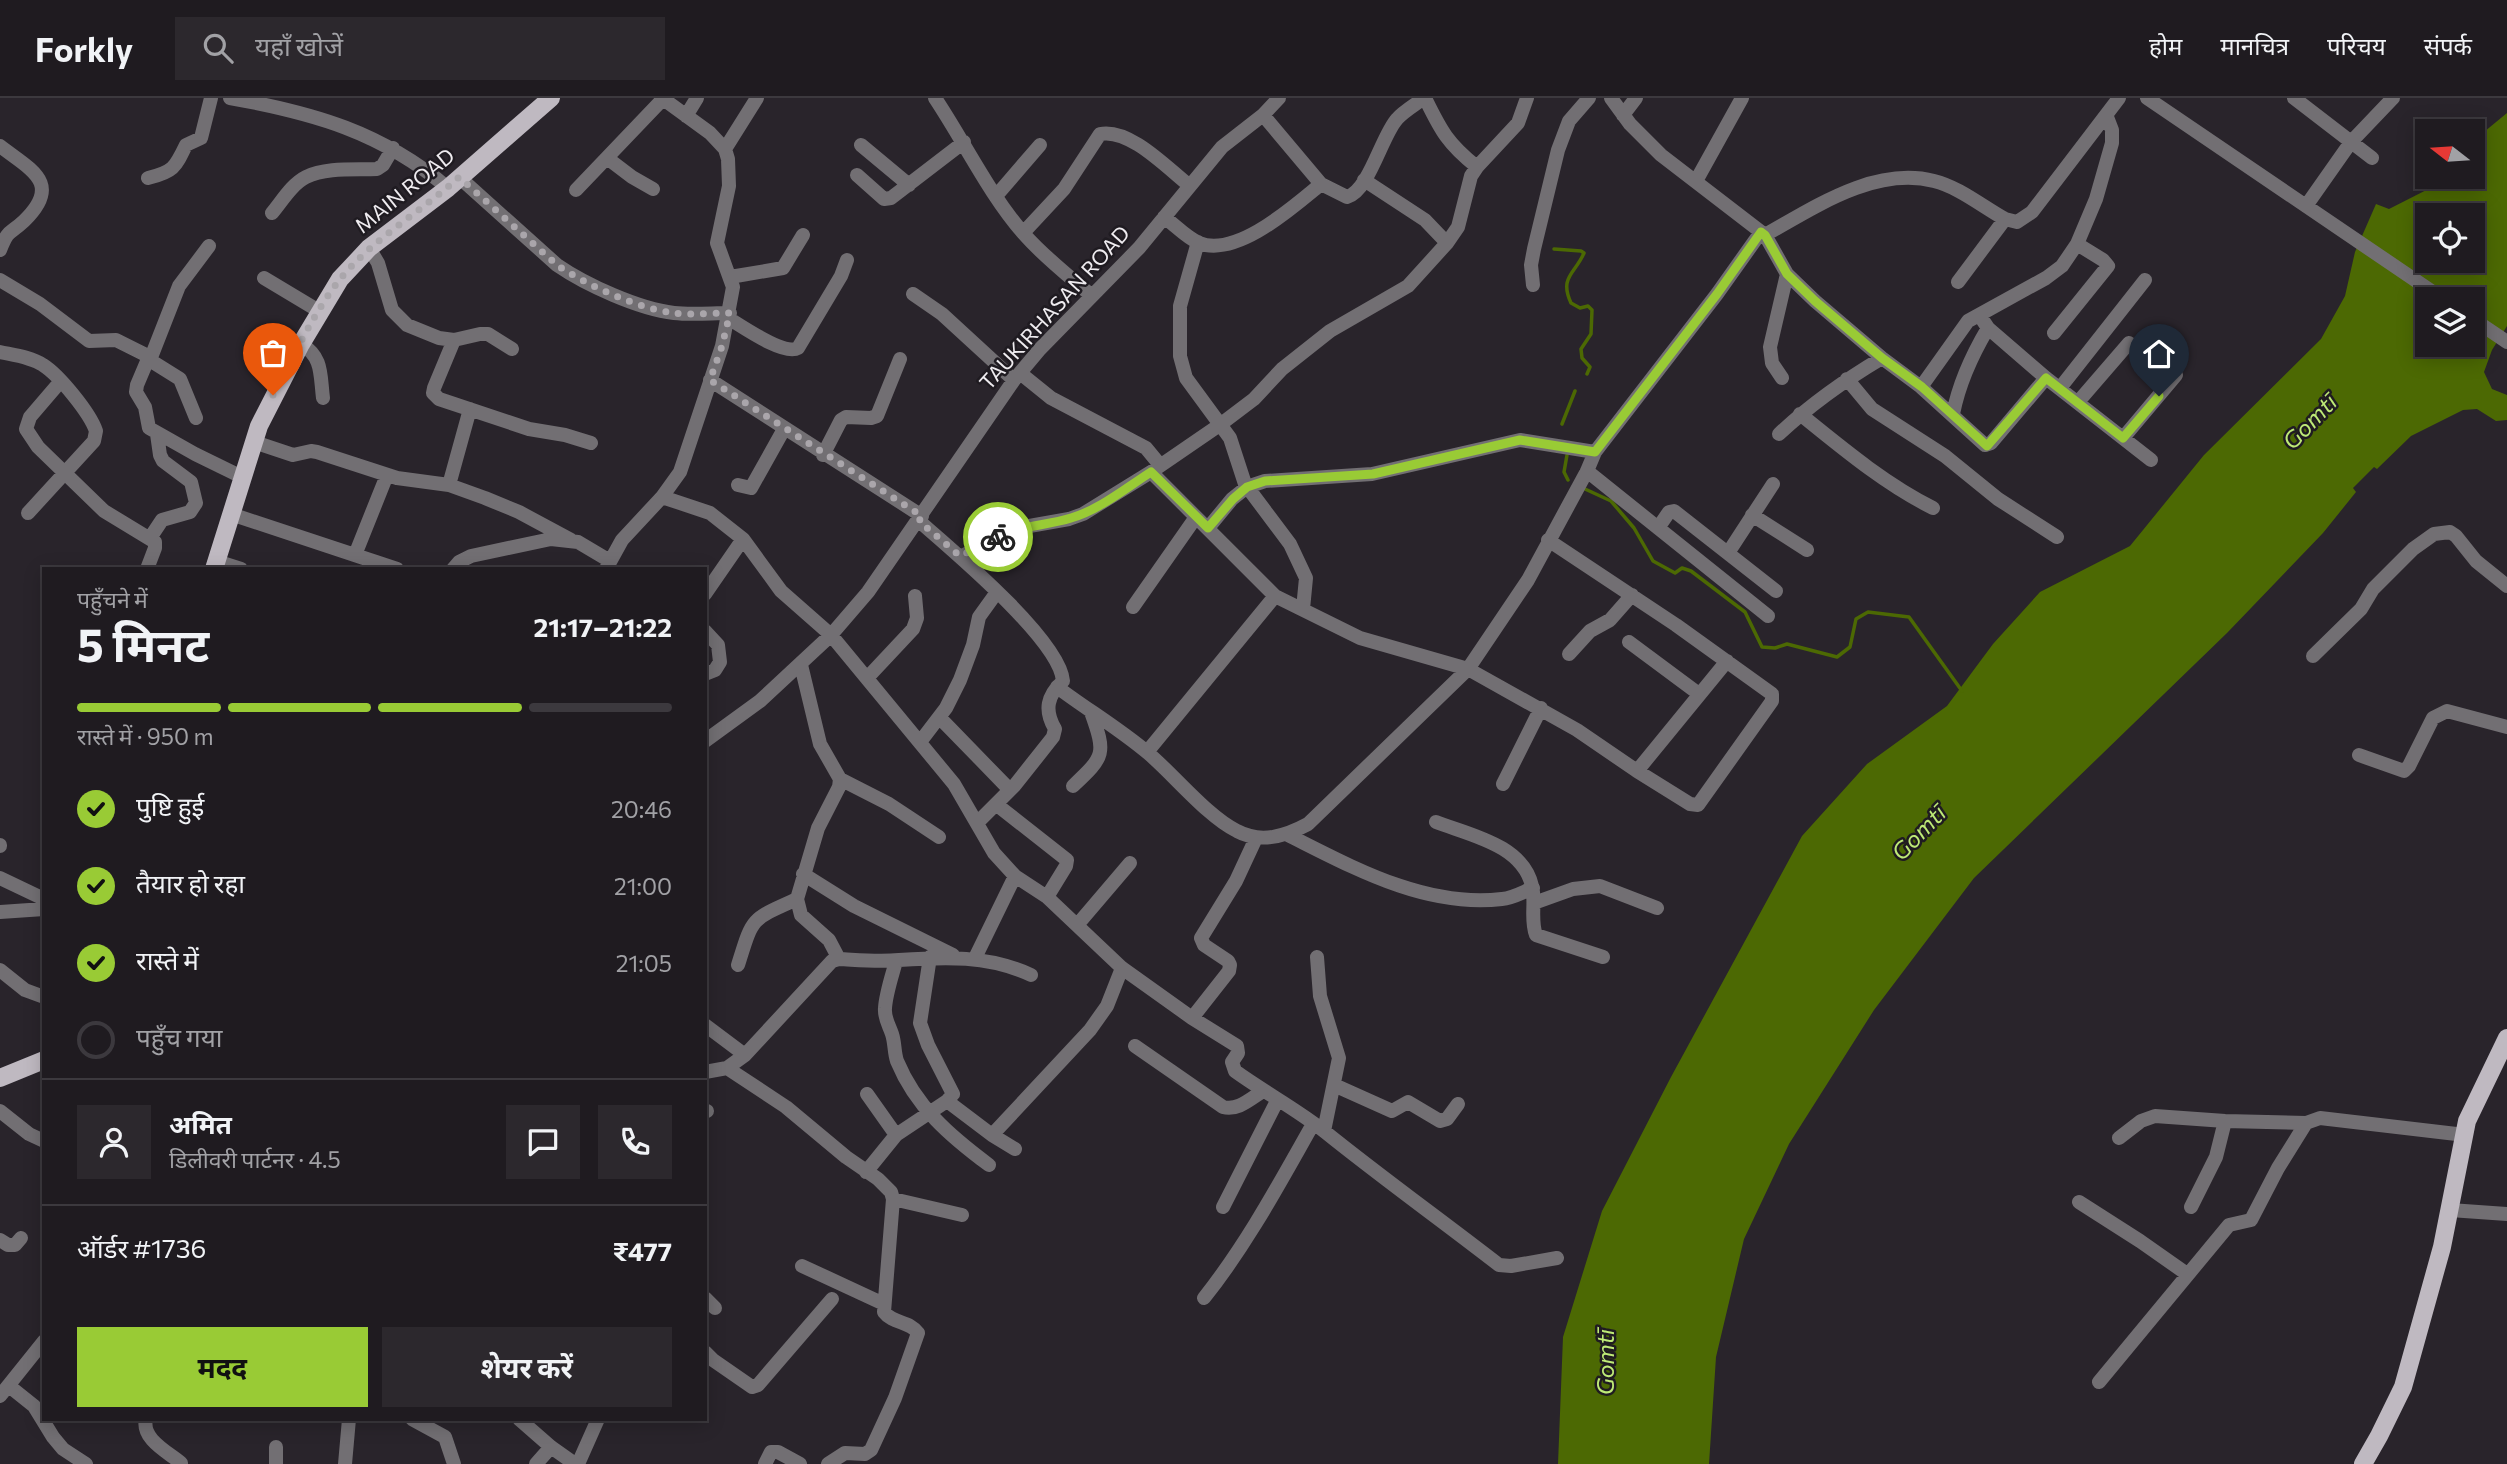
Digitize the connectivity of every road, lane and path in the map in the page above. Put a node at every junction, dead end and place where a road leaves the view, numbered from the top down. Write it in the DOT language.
graph roads {
  1 [pos="211,98"];
  2 [pos="230,98"];
  3 [pos="551,98"];
  4 [pos="697,98"];
  5 [pos="757,98"];
  6 [pos="935,98"];
  7 [pos="1279,98"];
  8 [pos="1424,98"];
  9 [pos="1527,98"];
  10 [pos="1589,98"];
  11 [pos="1611,98"];
  12 [pos="1636,98"];
  13 [pos="1742,98"];
  14 [pos="2119,98"];
  15 [pos="2147,98"];
  16 [pos="2294,98"];
  17 [pos="2393,98"];
  18 [pos="662,99"];
  19 [pos="1263,115"];
  20 [pos="1623,115"];
  21 [pos="686,116"];
  22 [pos="2107,117"];
  23 [pos="964,142"];
  24 [pos="2351,142"];
  25 [pos="862,145"];
  26 [pos="1040,145"];
  27 [pos="0,146"];
  28 [pos="393,148"];
  29 [pos="725,149"];
  30 [pos="607,158"];
  31 [pos="2371,158"];
  32 [pos="1477,167"];
  33 [pos="857,175"];
  34 [pos="148,178"];
  35 [pos="1364,180"];
  36 [pos="1696,181"];
  37 [pos="453,182"];
  38 [pos="1321,184"];
  39 [pos="909,185"];
  40 [pos="1190,186"];
  41 [pos="653,189"];
  42 [pos="576,190"];
  43 [pos="996,195"];
  44 [pos="2306,206"];
  45 [pos="272,213"];
  46 [pos="1164,217"];
  47 [pos="2005,219"];
  48 [pos="1023,233"];
  49 [pos="1763,234"];
  50 [pos="803,235"];
  51 [pos="1198,242"];
  52 [pos="1447,243"];
  53 [pos="2077,244"];
  54 [pos="209,246"];
  55 [pos="369,248"];
  56 [pos="0,250"];
  57 [pos="846,260"];
  58 [pos="1787,274"];
  59 [pos="730,277"];
  60 [pos="264,278"];
  61 [pos="0,280"];
  62 [pos="2144,280"];
  63 [pos="1958,282"];
  64 [pos="1533,285"];
  65 [pos="2425,287"];
  66 [pos="912,294"];
  67 [pos="1092,296"];
  68 [pos="319,311"];
  69 [pos="729,316"];
  70 [pos="1984,322"];
  71 [pos="2485,327"];
  72 [pos="2054,333"];
  73 [pos="454,340"];
  74 [pos="2507,342"];
  75 [pos="2129,343"];
  76 [pos="301,344"];
  77 [pos="512,349"];
  78 [pos="0,352"];
  79 [pos="1882,358"];
  80 [pos="900,359"];
  81 [pos="149,360"];
  82 [pos="2176,375"];
  83 [pos="1017,376"];
  84 [pos="1782,378"];
  85 [pos="2046,378"];
  86 [pos="1847,379"];
  87 [pos="710,380"];
  88 [pos="60,382"];
  89 [pos="1922,387"];
  90 [pos="2060,388"];
  91 [pos="323,398"];
  92 [pos="2078,402"];
  93 [pos="470,409"];
  94 [pos="1800,414"];
  95 [pos="1953,414"];
  96 [pos="196,418"];
  97 [pos="1221,424"];
  98 [pos="784,429"];
  99 [pos="1779,433"];
  100 [pos="157,434"];
  101 [pos="2123,438"];
  102 [pos="254,442"];
  103 [pos="591,443"];
  104 [pos="1595,452"];
  105 [pos="823,455"];
  106 [pos="2151,460"];
  107 [pos="1156,469"];
  108 [pos="1587,471"];
  109 [pos="65,474"];
  110 [pos="387,475"];
  111 [pos="243,477"];
  112 [pos="1245,482"];
  113 [pos="1773,484"];
  114 [pos="449,485"];
  115 [pos="738,485"];
  116 [pos="662,496"];
  117 [pos="1933,508"];
  118 [pos="28,513"];
  119 [pos="231,514"];
  120 [pos="1752,515"];
  121 [pos="1196,517"];
  122 [pos="920,519"];
  123 [pos="1208,528"];
  124 [pos="1658,528"];
  125 [pos="2057,537"];
  126 [pos="150,538"];
  127 [pos="743,539"];
  128 [pos="571,540"];
  129 [pos="1548,540"];
  130 [pos="1807,550"];
  131 [pos="1728,553"];
  132 [pos="355,555"];
  133 [pos="960,556"];
  134 [pos="215,565"];
  135 [pos="608,565"];
  136 [pos="148,567"];
  137 [pos="391,567"];
  138 [pos="455,567"];
  139 [pos="2507,586"];
  140 [pos="707,591"];
  141 [pos="1776,591"];
  142 [pos="997,592"];
  143 [pos="1632,595"];
  144 [pos="915,596"];
  145 [pos="1275,596"];
  146 [pos="1133,607"];
  147 [pos="1303,609"];
  148 [pos="1769,616"];
  149 [pos="707,633"];
  150 [pos="831,635"];
  151 [pos="1629,642"];
  152 [pos="1569,654"];
  153 [pos="2313,656"];
  154 [pos="1727,661"];
  155 [pos="801,665"];
  156 [pos="1468,668"];
  157 [pos="707,673"];
  158 [pos="868,677"];
  159 [pos="1057,687"];
  160 [pos="1699,694"];
  161 [pos="1541,708"];
  162 [pos="1091,712"];
  163 [pos="939,717"];
  164 [pos="2507,727"];
  165 [pos="707,740"];
  166 [pos="920,742"];
  167 [pos="1147,752"];
  168 [pos="2359,755"];
  169 [pos="1637,771"];
  170 [pos="840,779"];
  171 [pos="1503,783"];
  172 [pos="1073,786"];
  173 [pos="1010,790"];
  174 [pos="997,805"];
  175 [pos="1436,822"];
  176 [pos="977,823"];
  177 [pos="1288,835"];
  178 [pos="939,836"];
  179 [pos="1256,838"];
  180 [pos="1130,863"];
  181 [pos="803,874"];
  182 [pos="1015,876"];
  183 [pos="0,878"];
  184 [pos="1533,896"];
  185 [pos="1047,897"];
  186 [pos="42,898"];
  187 [pos="797,899"];
  188 [pos="1657,908"];
  189 [pos="42,909"];
  190 [pos="0,912"];
  191 [pos="1078,924"];
  192 [pos="930,957"];
  193 [pos="957,957"];
  194 [pos="1317,957"];
  195 [pos="1603,957"];
  196 [pos="975,958"];
  197 [pos="839,959"];
  198 [pos="896,961"];
  199 [pos="738,965"];
  200 [pos="1122,968"];
  201 [pos="0,970"];
  202 [pos="1031,975"];
  203 [pos="42,996"];
  204 [pos="1192,1018"];
  205 [pos="707,1026"];
  206 [pos="2507,1038"];
  207 [pos="1135,1046"];
  208 [pos="745,1055"];
  209 [pos="42,1061"];
  210 [pos="727,1068"];
  211 [pos="707,1072"];
  212 [pos="0,1078"];
  213 [pos="1334,1085"];
  214 [pos="1263,1091"];
  215 [pos="867,1094"];
  216 [pos="947,1101"];
  217 [pos="1277,1101"];
  218 [pos="1458,1104"];
  219 [pos="0,1111"];
  220 [pos="928,1114"];
  221 [pos="2225,1121"];
  222 [pos="2305,1123"];
  223 [pos="1318,1128"];
  224 [pos="896,1135"];
  225 [pos="992,1135"];
  226 [pos="2465,1135"];
  227 [pos="2119,1138"];
  228 [pos="42,1140"];
  229 [pos="1015,1149"];
  230 [pos="989,1165"];
  231 [pos="866,1171"];
  232 [pos="893,1199"];
  233 [pos="2079,1202"];
  234 [pos="2191,1206"];
  235 [pos="1223,1207"];
  236 [pos="2450,1210"];
  237 [pos="2507,1214"];
  238 [pos="962,1215"];
  239 [pos="21,1238"];
  240 [pos="0,1240"];
  241 [pos="1557,1258"];
  242 [pos="802,1266"];
  243 [pos="2187,1274"];
  244 [pos="1204,1298"];
  245 [pos="832,1299"];
  246 [pos="884,1304"];
  247 [pos="42,1344"];
  248 [pos="707,1354"];
  249 [pos="2099,1381"];
  250 [pos="5,1391"];
  251 [pos="42,1412"];
  252 [pos="46,1421"];
  253 [pos="145,1421"];
  254 [pos="349,1421"];
  255 [pos="416,1421"];
  256 [pos="521,1421"];
  257 [pos="597,1421"];
  258 [pos="276,1447"];
  259 [pos="551,1447"];
  260 [pos="181,1463"];
  261 [pos="86,1464"];
  262 [pos="276,1464"];
  263 [pos="345,1464"];
  264 [pos="454,1464"];
  265 [pos="536,1464"];
  266 [pos="576,1464"];
  267 [pos="765,1464"];
  268 [pos="800,1464"];
  269 [pos="828,1464"];
  270 [pos="2363,1464"];
  1 -- 34 [label="street"];
  2 -- 28 [label="street"];
  3 -- 37 [label="main road, MAIN ROAD"];
  4 -- 21 [label="street"];
  5 -- 29 [label="street"];
  6 -- 23 [label="street"];
  7 -- 19 [label="street, TAUKIRHASAN ROAD"];
  8 -- 32 [label="street"];
  8 -- 35 [label="street"];
  9 -- 32 [label="street"];
  10 -- 64 [label="street"];
  11 -- 20 [label="street"];
  12 -- 20 [label="street"];
  13 -- 36 [label="street"];
  14 -- 22 [label="street"];
  15 -- 44 [label="street"];
  16 -- 24 [label="street"];
  17 -- 24 [label="street"];
  18 -- 21 [label="street"];
  18 -- 30 [label="street"];
  19 -- 38 [label="street"];
  19 -- 40 [label="street, TAUKIRHASAN ROAD"];
  20 -- 36 [label="street"];
  21 -- 29 [label="street"];
  22 -- 47 [label="street"];
  22 -- 53 [label="street"];
  23 -- 39 [label="street"];
  23 -- 43 [label="street"];
  24 -- 31 [label="street"];
  24 -- 44 [label="street"];
  25 -- 39 [label="street"];
  26 -- 43 [label="street"];
  27 -- 56 [label="street"];
  28 -- 37 [label="street"];
  28 -- 45 [label="street"];
  29 -- 59 [label="street"];
  30 -- 41 [label="street"];
  30 -- 42 [label="street"];
  32 -- 52 [label="street"];
  33 -- 39 [label="street"];
  35 -- 38 [label="street"];
  35 -- 52 [label="street"];
  36 -- 49 [label="street"];
  37 -- 55 [label="main road, MAIN ROAD"];
  37 -- 69 [label="street"];
  38 -- 51 [label="street"];
  40 -- 46 [label="street, TAUKIRHASAN ROAD"];
  40 -- 48 [label="street"];
  43 -- 48 [label="street"];
  44 -- 65 [label="street"];
  46 -- 51 [label="street"];
  46 -- 67 [label="street, TAUKIRHASAN ROAD"];
  47 -- 49 [label="street"];
  47 -- 63 [label="street"];
  48 -- 67 [label="street"];
  49 -- 58 [label="street"];
  49 -- 104 [label="street"];
  50 -- 59 [label="street"];
  51 -- 97 [label="street"];
  52 -- 97 [label="street"];
  53 -- 70 [label="street"];
  53 -- 72 [label="street"];
  54 -- 81 [label="street"];
  55 -- 68 [label="main road, MAIN ROAD"];
  55 -- 73 [label="street"];
  57 -- 69 [label="street"];
  58 -- 79 [label="street"];
  58 -- 84 [label="street"];
  59 -- 69 [label="street"];
  60 -- 68 [label="street"];
  61 -- 81 [label="street"];
  62 -- 90 [label="street"];
  66 -- 83 [label="street"];
  67 -- 83 [label="street, TAUKIRHASAN ROAD"];
  68 -- 76 [label="main road, MAIN ROAD"];
  69 -- 87 [label="street"];
  70 -- 85 [label="street"];
  70 -- 89 [label="street"];
  70 -- 95 [label="street"];
  71 -- 74 [label="street"];
  73 -- 77 [label="street"];
  73 -- 93 [label="street"];
  75 -- 92 [label="street"];
  76 -- 91 [label="street"];
  76 -- 102 [label="main road, MAIN ROAD"];
  78 -- 88 [label="street"];
  79 -- 86 [label="street"];
  79 -- 89 [label="street"];
  80 -- 105 [label="street"];
  81 -- 96 [label="street"];
  81 -- 100 [label="street"];
  82 -- 101 [label="street"];
  83 -- 107 [label="street"];
  83 -- 122 [label="street, TAUKIRHASAN ROAD"];
  85 -- 90 [label="street"];
  85 -- 95 [label="street"];
  86 -- 94 [label="street"];
  86 -- 125 [label="street"];
  87 -- 98 [label="street"];
  87 -- 116 [label="street"];
  88 -- 109 [label="street"];
  88 -- 109 [label="street"];
  89 -- 95 [label="street"];
  90 -- 92 [label="street"];
  92 -- 101 [label="street"];
  93 -- 103 [label="street"];
  93 -- 114 [label="street"];
  94 -- 99 [label="street"];
  94 -- 117 [label="street"];
  97 -- 107 [label="street"];
  97 -- 112 [label="street"];
  98 -- 105 [label="street"];
  98 -- 115 [label="street"];
  100 -- 111 [label="street"];
  100 -- 126 [label="street"];
  101 -- 106 [label="street"];
  102 -- 110 [label="street"];
  102 -- 111 [label="main road, MAIN ROAD"];
  104 -- 108 [label="street"];
  104 -- 112 [label="street"];
  105 -- 122 [label="street"];
  107 -- 121 [label="street"];
  107 -- 133 [label="street"];
  108 -- 124 [label="street"];
  108 -- 129 [label="street"];
  109 -- 118 [label="street"];
  109 -- 126 [label="street"];
  110 -- 114 [label="street"];
  110 -- 132 [label="street"];
  111 -- 119 [label="main road, MAIN ROAD"];
  112 -- 123 [label="street"];
  112 -- 147 [label="street"];
  113 -- 120 [label="street"];
  114 -- 128 [label="street"];
  116 -- 127 [label="street"];
  116 -- 135 [label="street"];
  119 -- 132 [label="street"];
  119 -- 134 [label="main road, MAIN ROAD"];
  120 -- 130 [label="street"];
  120 -- 131 [label="street"];
  121 -- 123 [label="street"];
  121 -- 146 [label="street"];
  122 -- 133 [label="street"];
  122 -- 150 [label="street, TAUKIRHASAN ROAD"];
  123 -- 145 [label="street"];
  124 -- 131 [label="street"];
  124 -- 148 [label="street"];
  126 -- 136 [label="street"];
  127 -- 140 [label="street"];
  127 -- 150 [label="street"];
  128 -- 135 [label="street"];
  128 -- 138 [label="street"];
  129 -- 143 [label="street"];
  129 -- 156 [label="street"];
  131 -- 141 [label="street"];
  132 -- 137 [label="street"];
  133 -- 142 [label="street"];
  139 -- 153 [label="street"];
  142 -- 159 [label="street"];
  142 -- 163 [label="street"];
  143 -- 152 [label="street"];
  143 -- 154 [label="street"];
  144 -- 158 [label="street"];
  145 -- 147 [label="street"];
  145 -- 167 [label="street"];
  147 -- 156 [label="street"];
  149 -- 157 [label="street"];
  150 -- 155 [label="street, TAUKIRHASAN ROAD"];
  150 -- 158 [label="street"];
  151 -- 160 [label="street"];
  154 -- 160 [label="street"];
  154 -- 169 [label="street"];
  155 -- 165 [label="street, TAUKIRHASAN ROAD"];
  155 -- 170 [label="street"];
  156 -- 161 [label="street"];
  156 -- 177 [label="street"];
  158 -- 166 [label="street"];
  159 -- 162 [label="street"];
  159 -- 173 [label="street"];
  160 -- 169 [label="street"];
  161 -- 169 [label="street"];
  161 -- 171 [label="street"];
  162 -- 167 [label="street"];
  162 -- 172 [label="street"];
  163 -- 166 [label="street"];
  163 -- 173 [label="street"];
  164 -- 168 [label="street"];
  166 -- 176 [label="street"];
  167 -- 179 [label="street"];
  170 -- 178 [label="street"];
  170 -- 181 [label="street"];
  173 -- 174 [label="street"];
  174 -- 176 [label="street"];
  174 -- 185 [label="street"];
  175 -- 184 [label="street"];
  176 -- 182 [label="street"];
  177 -- 179 [label="street"];
  177 -- 184 [label="street"];
  179 -- 204 [label="street"];
  180 -- 191 [label="street"];
  181 -- 187 [label="street"];
  181 -- 193 [label="street"];
  182 -- 185 [label="street"];
  182 -- 196 [label="street"];
  183 -- 186 [label="street"];
  184 -- 188 [label="street"];
  184 -- 195 [label="street"];
  185 -- 191 [label="street"];
  187 -- 197 [label="street"];
  187 -- 199 [label="street"];
  189 -- 190 [label="street"];
  191 -- 200 [label="street"];
  192 -- 193 [label="street"];
  192 -- 198 [label="street"];
  192 -- 216 [label="street"];
  193 -- 196 [label="street"];
  194 -- 213 [label="street"];
  196 -- 202 [label="street"];
  197 -- 198 [label="street"];
  197 -- 208 [label="street"];
  198 -- 220 [label="street"];
  200 -- 204 [label="street"];
  200 -- 225 [label="street"];
  201 -- 203 [label="street"];
  204 -- 214 [label="street"];
  205 -- 208 [label="street"];
  206 -- 226 [label="main road"];
  207 -- 214 [label="street"];
  208 -- 210 [label="street"];
  209 -- 212 [label="main road"];
  210 -- 211 [label="street"];
  210 -- 231 [label="street"];
  213 -- 218 [label="street"];
  213 -- 223 [label="street"];
  214 -- 217 [label="street"];
  215 -- 224 [label="street"];
  216 -- 220 [label="street"];
  216 -- 225 [label="street"];
  217 -- 223 [label="street"];
  217 -- 235 [label="street"];
  219 -- 228 [label="street"];
  220 -- 224 [label="street"];
  220 -- 230 [label="street"];
  221 -- 222 [label="street"];
  221 -- 227 [label="street"];
  221 -- 234 [label="street"];
  222 -- 226 [label="street"];
  222 -- 243 [label="street"];
  223 -- 241 [label="street"];
  223 -- 244 [label="street"];
  224 -- 231 [label="street"];
  225 -- 229 [label="street"];
  226 -- 236 [label="main road"];
  231 -- 232 [label="street"];
  232 -- 238 [label="street"];
  232 -- 246 [label="street"];
  233 -- 243 [label="street"];
  236 -- 237 [label="street"];
  236 -- 270 [label="main road"];
  239 -- 240 [label="street"];
  242 -- 246 [label="street"];
  243 -- 249 [label="street"];
  245 -- 248 [label="street"];
  246 -- 269 [label="street"];
  247 -- 250 [label="street"];
  250 -- 251 [label="street"];
  252 -- 261 [label="street"];
  253 -- 260 [label="street"];
  254 -- 263 [label="street"];
  255 -- 264 [label="street"];
  256 -- 259 [label="street"];
  257 -- 266 [label="street"];
  258 -- 262 [label="street"];
  259 -- 265 [label="street"];
  259 -- 266 [label="street"];
  267 -- 268 [label="street"];
}
